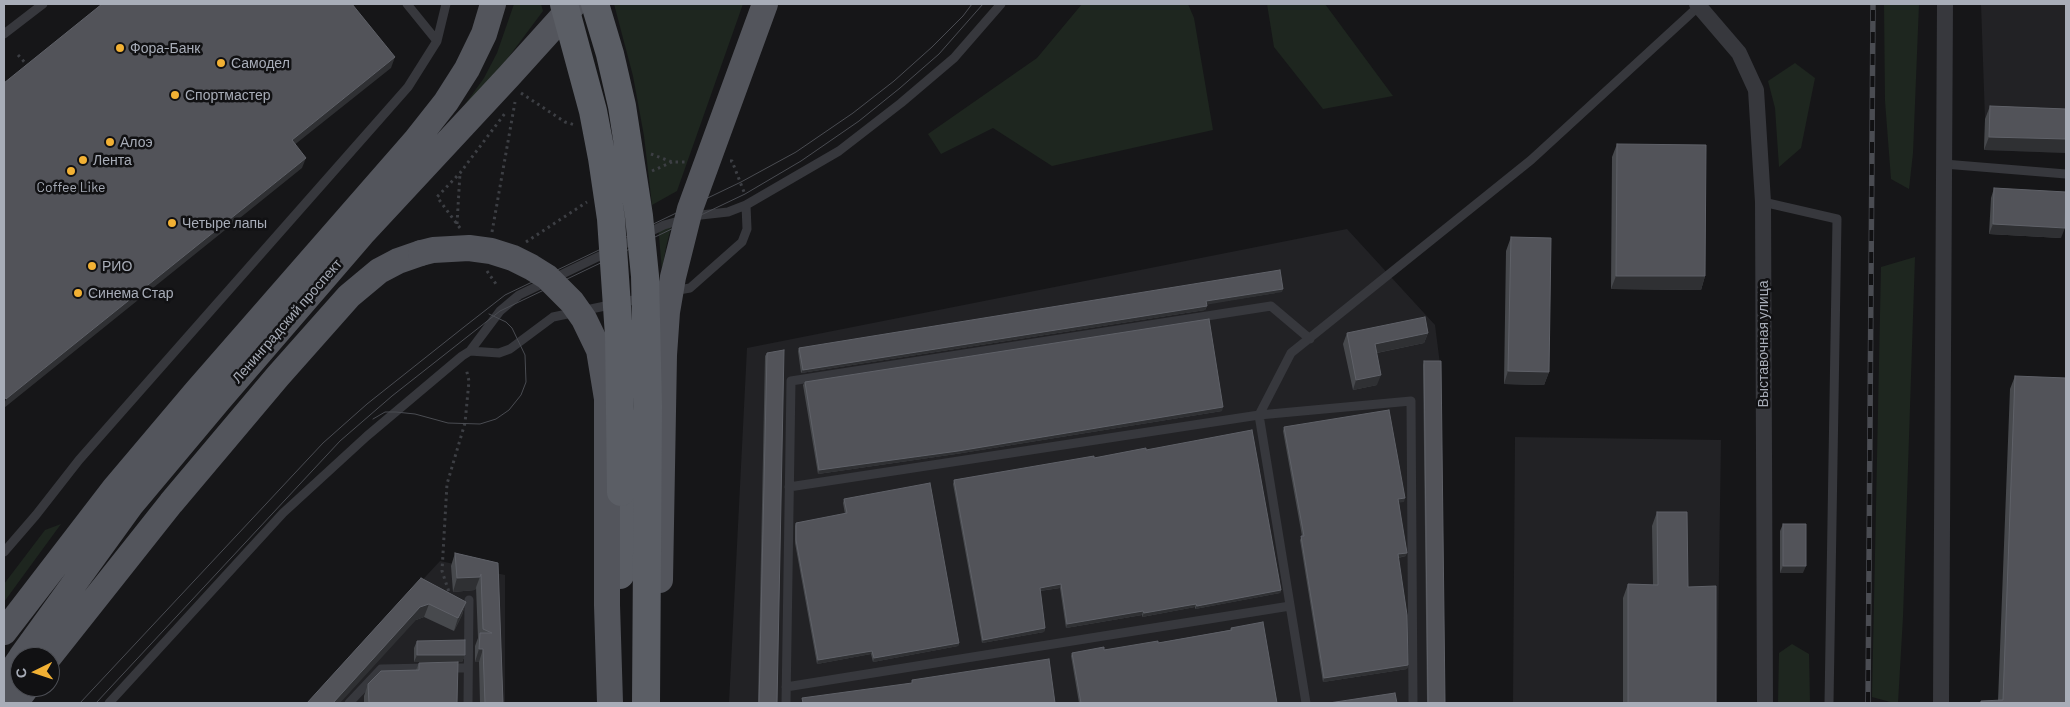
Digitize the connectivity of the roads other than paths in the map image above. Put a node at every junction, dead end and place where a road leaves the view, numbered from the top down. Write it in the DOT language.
graph roads {
  1 [pos="42,4"];
  2 [pos="407,4"];
  3 [pos="446,4"];
  4 [pos="494,4"];
  5 [pos="564,4"];
  6 [pos="574,4"];
  7 [pos="595,4"];
  8 [pos="766,4"];
  9 [pos="1000,4"];
  10 [pos="1945,4"];
  11 [pos="1698,5"];
  12 [pos="4,34"];
  13 [pos="437,41"];
  14 [pos="1944,164"];
  15 [pos="2066,174"];
  16 [pos="1763,202"];
  17 [pos="746,205"];
  18 [pos="660,294"];
  19 [pos="651,296"];
  20 [pos="1310,339"];
  21 [pos="466,353"];
  22 [pos="1258,415"];
  23 [pos="789,487"];
  24 [pos="4,552"];
  25 [pos="469,600"];
  26 [pos="1290,606"];
  27 [pos="4,632"];
  28 [pos="29,647"];
  29 [pos="57,647"];
  30 [pos="468,668"];
  31 [pos="786,687"];
  32 [pos="109,703"];
  33 [pos="350,703"];
  34 [pos="468,703"];
  35 [pos="610,703"];
  36 [pos="618,703"];
  37 [pos="646,703"];
  38 [pos="659,703"];
  39 [pos="786,703"];
  40 [pos="1306,703"];
  41 [pos="1413,703"];
  42 [pos="1765,703"];
  43 [pos="1828,703"];
  44 [pos="1940,703"];
  1 -- 12 [label="lane"];
  2 -- 13 [label="lane"];
  3 -- 13 [label="lane"];
  4 -- 27 [label="main road, Ленинградский проспект"];
  5 -- 36 [label="highway, bridge"];
  6 -- 28 [label="main road, Ленинградский проспект"];
  7 -- 37 [label="highway, bridge"];
  8 -- 38 [label="main road, bridge"];
  9 -- 17 [label="lane"];
  10 -- 14 [label="street"];
  11 -- 16 [label="street, Выставочная улица"];
  11 -- 20 [label="lane"];
  13 -- 24 [label="lane"];
  14 -- 15 [label="lane"];
  14 -- 44 [label="street"];
  16 -- 42 [label="street, Выставочная улица"];
  16 -- 43 [label="lane"];
  17 -- 18 [label="lane"];
  17 -- 21 [label="lane"];
  19 -- 21 [label="lane"];
  20 -- 22 [label="lane"];
  20 -- 23 [label="lane"];
  21 -- 32 [label="lane"];
  22 -- 23 [label="lane"];
  22 -- 26 [label="lane"];
  22 -- 41 [label="lane"];
  23 -- 31 [label="lane"];
  25 -- 30 [label="lane"];
  26 -- 31 [label="lane"];
  26 -- 40 [label="lane"];
  29 -- 35 [label="main road, bridge"];
  30 -- 33 [label="lane"];
  30 -- 34 [label="lane"];
  31 -- 39 [label="lane"];
}
